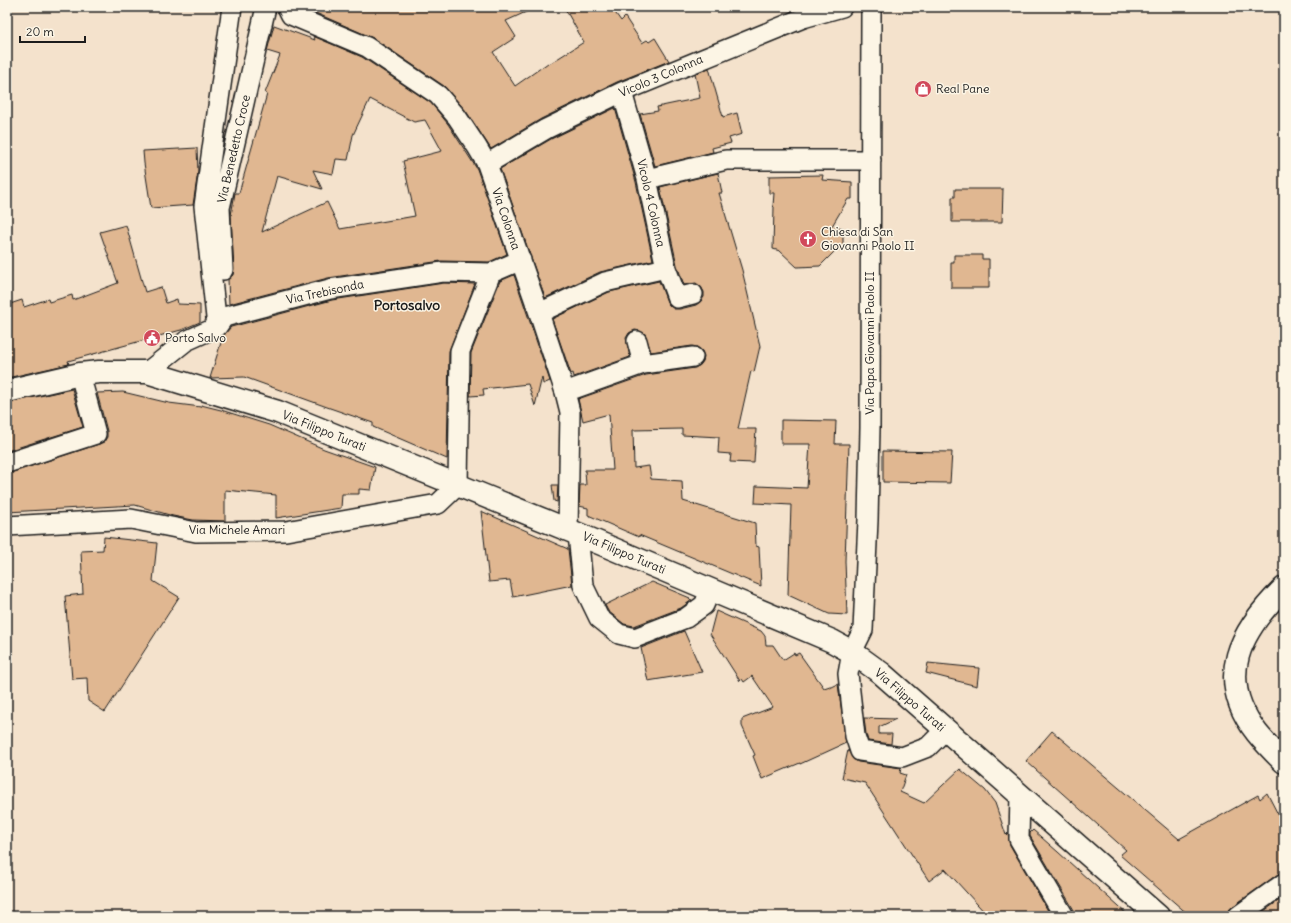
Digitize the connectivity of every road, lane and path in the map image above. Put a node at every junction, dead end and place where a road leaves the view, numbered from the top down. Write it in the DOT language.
graph roads {
  1 [pos="232,7"];
  2 [pos="266,7"];
  3 [pos="287,7"];
  4 [pos="842,7"];
  5 [pos="871,7"];
  6 [pos="622,92"];
  7 [pos="871,160"];
  8 [pos="487,164"];
  9 [pos="647,179"];
  10 [pos="521,260"];
  11 [pos="666,268"];
  12 [pos="490,273"];
  13 [pos="693,294"];
  14 [pos="539,312"];
  15 [pos="220,322"];
  16 [pos="637,341"];
  17 [pos="694,357"];
  18 [pos="642,364"];
  19 [pos="147,372"];
  20 [pos="80,374"];
  21 [pos="7,391"];
  22 [pos="565,392"];
  23 [pos="7,463"];
  24 [pos="458,485"];
  25 [pos="7,526"];
  26 [pos="573,532"];
  27 [pos="1284,588"];
  28 [pos="711,589"];
  29 [pos="852,652"];
  30 [pos="945,730"];
  31 [pos="1284,762"];
  32 [pos="1020,795"];
  33 [pos="1284,883"];
  34 [pos="1064,916"];
  35 [pos="1158,916"];
  36 [pos="1238,916"];
  1 -- 15 [label="street"];
  2 -- 15 [label="street, Via Benedetto Croce"];
  3 -- 8 [label="street, Via Colonna"];
  4 -- 6 [label="street, Vicolo 3 Colonna"];
  5 -- 7 [label="street, Via Papa Giovanni Paolo II"];
  6 -- 8 [label="street, Vicolo 3 Colonna"];
  6 -- 9 [label="street, Vicolo 4 Colonna"];
  7 -- 9 [label="street"];
  7 -- 29 [label="street, Via Papa Giovanni Paolo II"];
  8 -- 10 [label="street, Via Colonna"];
  9 -- 11 [label="street, Vicolo 4 Colonna"];
  10 -- 12 [label="street, Via Trebisonda"];
  10 -- 14 [label="street, Via Colonna"];
  11 -- 13 [label="street, Vicolo 4 Colonna"];
  11 -- 14 [label="street"];
  12 -- 15 [label="street, Via Trebisonda"];
  12 -- 24 [label="street"];
  14 -- 22 [label="street, Via Colonna"];
  15 -- 19 [label="street, Via Trebisonda"];
  16 -- 18 [label="street"];
  17 -- 18 [label="street"];
  18 -- 22 [label="street"];
  19 -- 20 [label="street, Via Filippo Turati"];
  19 -- 24 [label="street, Via Filippo Turati"];
  20 -- 21 [label="street, Via Filippo Turati"];
  20 -- 23 [label="street"];
  22 -- 26 [label="street, Via Colonna"];
  24 -- 25 [label="street, Via Michele Amari"];
  24 -- 26 [label="street, Via Filippo Turati"];
  26 -- 28 [label="street, Via Filippo Turati"];
  26 -- 28 [label="street, Via Colonna"];
  27 -- 31 [label="street"];
  28 -- 29 [label="street, Via Filippo Turati"];
  29 -- 30 [label="street, Via Filippo Turati"];
  29 -- 30 [label="street, Via Papa Giovanni Paolo II"];
  30 -- 32 [label="street, Via Filippo Turati"];
  32 -- 34 [label="street"];
  32 -- 35 [label="street, Via Filippo Turati"];
  33 -- 36 [label="street"];
}
